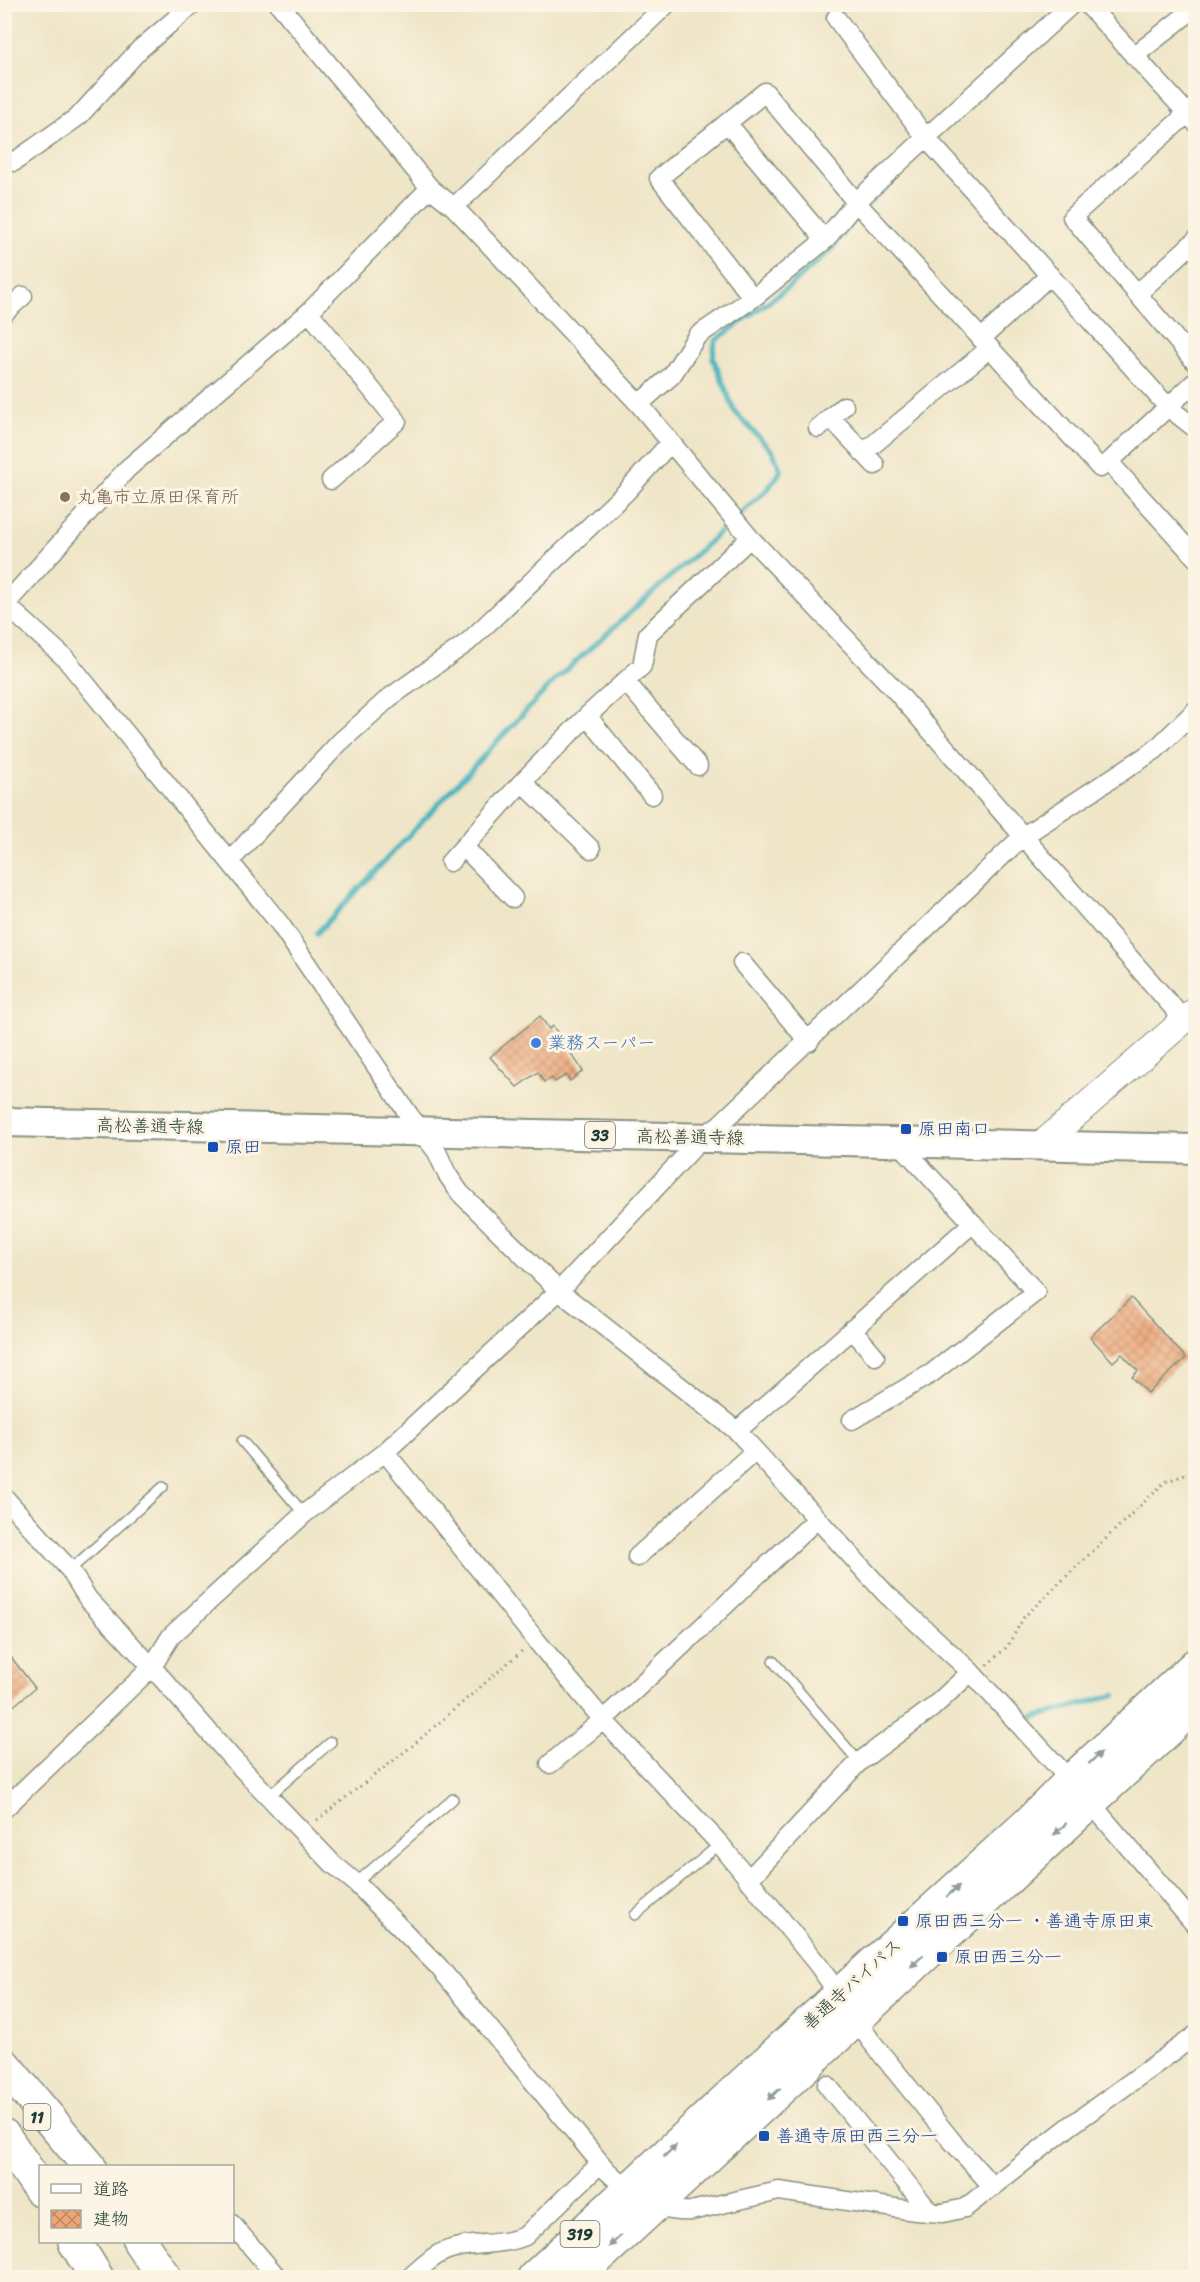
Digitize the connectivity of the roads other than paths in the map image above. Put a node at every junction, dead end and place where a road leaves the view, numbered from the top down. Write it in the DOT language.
graph roads {
  1 [pos="193,4"];
  2 [pos="279,4"];
  3 [pos="667,4"];
  4 [pos="1072,4"];
  5 [pos="1087,4"];
  6 [pos="1196,7"];
  7 [pos="837,18"];
  8 [pos="1134,56"];
  9 [pos="1191,118"];
  10 [pos="727,123"];
  11 [pos="926,138"];
  12 [pos="4,158"];
  13 [pos="430,188"];
  14 [pos="856,202"];
  15 [pos="453,207"];
  16 [pos="825,240"];
  17 [pos="1196,240"];
  18 [pos="1050,275"];
  19 [pos="1137,294"];
  20 [pos="22,296"];
  21 [pos="753,298"];
  22 [pos="309,312"];
  23 [pos="4,313"];
  24 [pos="986,344"];
  25 [pos="1196,363"];
  26 [pos="1196,381"];
  27 [pos="639,404"];
  28 [pos="1168,407"];
  29 [pos="831,417"];
  30 [pos="1196,429"];
  31 [pos="670,443"];
  32 [pos="1109,462"];
  33 [pos="331,480"];
  34 [pos="750,538"];
  35 [pos="1196,558"];
  36 [pos="5,605"];
  37 [pos="626,682"];
  38 [pos="1196,711"];
  39 [pos="587,716"];
  40 [pos="698,766"];
  41 [pos="522,782"];
  42 [pos="652,795"];
  43 [pos="1022,837"];
  44 [pos="464,847"];
  45 [pos="591,849"];
  46 [pos="230,861"];
  47 [pos="450,862"];
  48 [pos="513,898"];
  49 [pos="742,963"];
  50 [pos="1190,1015"];
  51 [pos="808,1042"];
  52 [pos="4,1122"];
  53 [pos="422,1131"];
  54 [pos="704,1136"];
  55 [pos="898,1142"];
  56 [pos="1042,1144"];
  57 [pos="1196,1149"];
  58 [pos="973,1223"];
  59 [pos="559,1291"];
  60 [pos="852,1329"];
  61 [pos="875,1356"];
  62 [pos="852,1420"];
  63 [pos="737,1431"];
  64 [pos="242,1441"];
  65 [pos="755,1451"];
  66 [pos="385,1452"];
  67 [pos="164,1487"];
  68 [pos="4,1497"];
  69 [pos="304,1514"];
  70 [pos="817,1520"];
  71 [pos="637,1557"];
  72 [pos="70,1570"];
  73 [pos="773,1661"];
  74 [pos="1196,1665"];
  75 [pos="152,1667"];
  76 [pos="972,1674"];
  77 [pos="1196,1704"];
  78 [pos="603,1720"];
  79 [pos="331,1742"];
  80 [pos="859,1762"];
  81 [pos="550,1764"];
  82 [pos="1079,1791"];
  83 [pos="268,1797"];
  84 [pos="453,1799"];
  85 [pos="4,1809"];
  86 [pos="720,1844"];
  87 [pos="748,1880"];
  88 [pos="356,1883"];
  89 [pos="635,1914"];
  90 [pos="1196,1926"];
  91 [pos="847,2006"];
  92 [pos="1196,2035"];
  93 [pos="4,2066"];
  94 [pos="827,2085"];
  95 [pos="4,2136"];
  96 [pos="600,2164"];
  97 [pos="68,2165"];
  98 [pos="88,2165"];
  99 [pos="993,2187"];
  100 [pos="39,2188"];
  101 [pos="640,2198"];
  102 [pos="930,2212"];
  103 [pos="234,2226"];
  104 [pos="76,2243"];
  105 [pos="119,2243"];
  106 [pos="142,2243"];
  107 [pos="98,2277"];
  108 [pos="141,2277"];
  109 [pos="165,2277"];
  110 [pos="278,2277"];
  111 [pos="409,2277"];
  112 [pos="534,2277"];
  113 [pos="576,2277"];
  1 -- 12 [label="street"];
  2 -- 13 [label="street"];
  3 -- 15 [label="street"];
  4 -- 11 [label="street"];
  5 -- 8 [label="street"];
  6 -- 8 [label="street"];
  7 -- 11 [label="street"];
  8 -- 9 [label="street"];
  9 -- 19 [label="street"];
  10 -- 14 [label="street"];
  10 -- 16 [label="street"];
  10 -- 21 [label="street"];
  11 -- 14 [label="street"];
  11 -- 18 [label="street"];
  13 -- 15 [label="street"];
  13 -- 22 [label="street"];
  14 -- 16 [label="street"];
  14 -- 24 [label="street"];
  15 -- 27 [label="street"];
  16 -- 21 [label="street"];
  17 -- 19 [label="street"];
  18 -- 24 [label="street"];
  18 -- 28 [label="street"];
  19 -- 25 [label="street"];
  20 -- 23 [label="street"];
  21 -- 27 [label="street"];
  22 -- 33 [label="street"];
  22 -- 36 [label="street"];
  24 -- 29 [label="street"];
  24 -- 32 [label="street"];
  26 -- 28 [label="street"];
  27 -- 31 [label="street"];
  28 -- 30 [label="street"];
  28 -- 32 [label="street"];
  31 -- 34 [label="street"];
  31 -- 46 [label="street"];
  32 -- 35 [label="street"];
  34 -- 37 [label="street"];
  34 -- 43 [label="street"];
  36 -- 46 [label="street"];
  37 -- 39 [label="street"];
  37 -- 40 [label="street"];
  38 -- 43 [label="street"];
  39 -- 41 [label="street"];
  39 -- 42 [label="street"];
  41 -- 44 [label="street"];
  41 -- 45 [label="street"];
  43 -- 50 [label="street"];
  43 -- 51 [label="street"];
  44 -- 47 [label="street"];
  44 -- 48 [label="street"];
  46 -- 53 [label="street"];
  49 -- 51 [label="street"];
  50 -- 56 [label="street"];
  51 -- 54 [label="street"];
  52 -- 53 [label="main road, 高松善通寺線 / 33"];
  53 -- 54 [label="main road, 高松善通寺線 / 33"];
  53 -- 59 [label="street"];
  54 -- 55 [label="main road, 高松善通寺線 / 33"];
  54 -- 59 [label="street"];
  55 -- 56 [label="main road, 高松善通寺線 / 33"];
  55 -- 58 [label="street"];
  56 -- 57 [label="main road, 高松善通寺線 / 33"];
  58 -- 60 [label="street"];
  58 -- 62 [label="street"];
  59 -- 63 [label="street"];
  59 -- 66 [label="street"];
  60 -- 61 [label="street"];
  60 -- 63 [label="street"];
  63 -- 65 [label="street"];
  64 -- 69 [label="lane"];
  65 -- 70 [label="street"];
  65 -- 71 [label="street"];
  66 -- 69 [label="street"];
  66 -- 78 [label="street"];
  67 -- 72 [label="lane"];
  68 -- 72 [label="street"];
  69 -- 75 [label="street"];
  70 -- 76 [label="street"];
  70 -- 78 [label="street"];
  72 -- 75 [label="street"];
  73 -- 80 [label="lane"];
  82 -- 74 [label="highway, 善通寺バイパス / 319, one-way"];
  75 -- 83 [label="street"];
  75 -- 85 [label="street"];
  76 -- 80 [label="street"];
  76 -- 82 [label="street"];
  77 -- 82 [label="highway, 善通寺バイパス / 319"];
  78 -- 81 [label="street"];
  78 -- 86 [label="street"];
  79 -- 83 [label="lane"];
  80 -- 87 [label="street"];
  82 -- 90 [label="street"];
  82 -- 91 [label="highway, 善通寺バイパス / 319"];
  83 -- 88 [label="street"];
  84 -- 88 [label="lane"];
  86 -- 87 [label="street"];
  86 -- 89 [label="lane"];
  87 -- 91 [label="street"];
  88 -- 96 [label="street"];
  91 -- 99 [label="street"];
  91 -- 101 [label="highway, 善通寺バイパス / 319"];
  92 -- 99 [label="street"];
  93 -- 97 [label="highway, 11"];
  93 -- 98 [label="highway"];
  94 -- 102 [label="street"];
  95 -- 100 [label="highway, 11"];
  96 -- 101 [label="street"];
  96 -- 111 [label="street"];
  99 -- 102 [label="street"];
  101 -- 102 [label="street"];
  101 -- 112 [label="highway, 善通寺バイパス / 319"];
  101 -- 113 [label="highway, 善通寺バイパス / 319, one-way"];
  103 -- 110 [label="street"];
  104 -- 107 [label="highway"];
  105 -- 108 [label="highway"];
  106 -- 109 [label="highway"];
}
